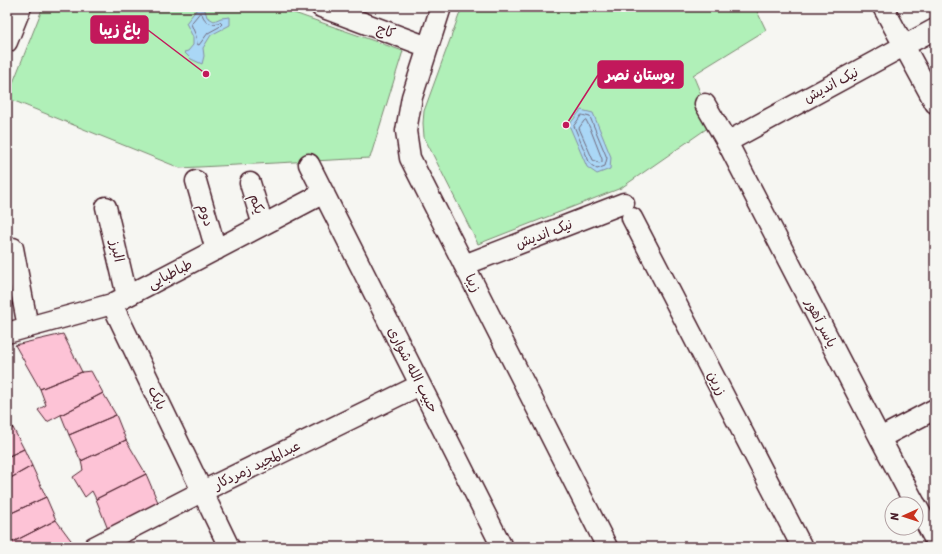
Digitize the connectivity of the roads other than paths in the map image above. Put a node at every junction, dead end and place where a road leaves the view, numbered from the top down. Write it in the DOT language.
graph roads {
  1 [pos="21,7"];
  2 [pos="321,7"];
  3 [pos="441,7"];
  4 [pos="883,7"];
  5 [pos="935,29"];
  6 [pos="7,42"];
  7 [pos="904,46"];
  8 [pos="428,47"];
  9 [pos="935,103"];
  10 [pos="705,104"];
  11 [pos="727,142"];
  12 [pos="309,164"];
  13 [pos="196,181"];
  14 [pos="250,183"];
  15 [pos="324,194"];
  16 [pos="106,207"];
  17 [pos="628,211"];
  18 [pos="263,225"];
  19 [pos="13,248"];
  20 [pos="216,250"];
  21 [pos="464,265"];
  22 [pos="119,300"];
  23 [pos="28,327"];
  24 [pos="7,333"];
  25 [pos="420,385"];
  26 [pos="935,408"];
  27 [pos="880,438"];
  28 [pos="203,491"];
  29 [pos="911,496"];
  30 [pos="924,520"];
  31 [pos="935,540"];
  32 [pos="94,547"];
  33 [pos="229,547"];
  34 [pos="502,547"];
  35 [pos="606,547"];
  36 [pos="802,547"];
  1 -- 6 [label="street"];
  2 -- 8 [label="street, کاج"];
  3 -- 8 [label="street, زیبا"];
  4 -- 7 [label="street"];
  5 -- 7 [label="street, نیک اندیش"];
  7 -- 9 [label="street"];
  7 -- 11 [label="street, نیک اندیش"];
  8 -- 21 [label="street, زیبا"];
  10 -- 11 [label="street, یاسر آهور"];
  11 -- 27 [label="street, یاسر آهور"];
  12 -- 15 [label="street, حبیب الله شواری"];
  13 -- 20 [label="street, دوم"];
  14 -- 18 [label="street, یکم"];
  15 -- 18 [label="street, طباطبایی"];
  15 -- 25 [label="street, حبیب الله شواری"];
  16 -- 22 [label="street, البرز"];
  17 -- 21 [label="street, نیک اندیش"];
  17 -- 36 [label="street, زرین"];
  18 -- 20 [label="street, طباطبایی"];
  19 -- 23 [label="street"];
  20 -- 22 [label="street, طباطبایی"];
  21 -- 35 [label="street, زیبا"];
  22 -- 23 [label="street, طباطبایی"];
  22 -- 28 [label="street, بابک"];
  23 -- 24 [label="street, طباطبایی"];
  25 -- 28 [label="street, عبدالمجید زمردکار"];
  25 -- 34 [label="street, حبیب الله شواری"];
  26 -- 27 [label="street"];
  27 -- 29 [label="street, یاسر آهور"];
  28 -- 32 [label="street, عبدالمجید زمردکار"];
  28 -- 33 [label="street, بابک"];
  30 -- 31 [label="street, یاسر آهور"];
}
